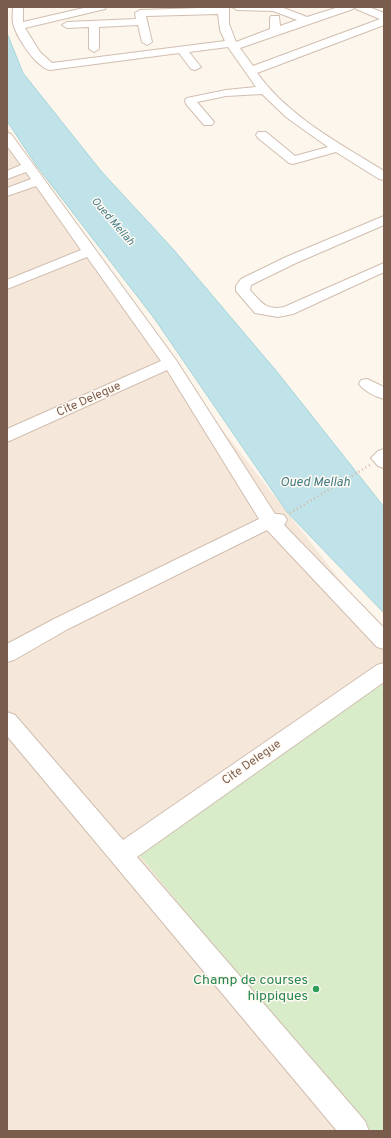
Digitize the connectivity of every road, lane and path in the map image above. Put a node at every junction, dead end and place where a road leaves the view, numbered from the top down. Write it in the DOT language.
graph roads {
  1 [pos="21,7"];
  2 [pos="101,7"];
  3 [pos="237,7"];
  4 [pos="349,7"];
  5 [pos="360,7"];
  6 [pos="280,8"];
  7 [pos="224,9"];
  8 [pos="384,17"];
  9 [pos="308,21"];
  10 [pos="384,21"];
  11 [pos="142,22"];
  12 [pos="19,24"];
  13 [pos="94,24"];
  14 [pos="67,25"];
  15 [pos="275,31"];
  16 [pos="288,37"];
  17 [pos="147,42"];
  18 [pos="300,42"];
  19 [pos="232,44"];
  20 [pos="313,48"];
  21 [pos="94,49"];
  22 [pos="182,50"];
  23 [pos="195,67"];
  24 [pos="251,71"];
  25 [pos="264,90"];
  26 [pos="208,122"];
  27 [pos="262,135"];
  28 [pos="7,137"];
  29 [pos="338,148"];
  30 [pos="28,167"];
  31 [pos="7,175"];
  32 [pos="384,176"];
  33 [pos="39,181"];
  34 [pos="7,192"];
  35 [pos="384,220"];
  36 [pos="90,251"];
  37 [pos="384,267"];
  38 [pos="7,285"];
  39 [pos="170,363"];
  40 [pos="367,384"];
  41 [pos="384,394"];
  42 [pos="7,436"];
  43 [pos="381,459"];
  44 [pos="274,521"];
  45 [pos="384,641"];
  46 [pos="7,654"];
  47 [pos="384,671"];
  48 [pos="7,721"];
  49 [pos="120,855"];
  50 [pos="355,1131"];
  1 -- 12 [label="street"];
  2 -- 12 [label="street"];
  3 -- 6 [label="street"];
  4 -- 9 [label="street"];
  5 -- 8 [label="street"];
  6 -- 9 [label="street"];
  6 -- 15 [label="street"];
  7 -- 11 [label="street"];
  7 -- 19 [label="street"];
  9 -- 15 [label="street"];
  10 -- 20 [label="street"];
  11 -- 13 [label="street"];
  11 -- 17 [label="street"];
  12 -- 22 [label="street"];
  13 -- 14 [label="street"];
  13 -- 21 [label="street"];
  15 -- 16 [label="street"];
  15 -- 19 [label="street"];
  18 -- 20 [label="street"];
  19 -- 22 [label="street"];
  19 -- 24 [label="street"];
  20 -- 24 [label="street"];
  22 -- 23 [label="street"];
  24 -- 25 [label="street"];
  25 -- 26 [label="street"];
  25 -- 29 [label="street"];
  27 -- 29 [label="street"];
  28 -- 30 [label="street"];
  29 -- 32 [label="street"];
  30 -- 31 [label="street"];
  30 -- 33 [label="street"];
  33 -- 34 [label="street"];
  33 -- 36 [label="street"];
  35 -- 37 [label="street"];
  36 -- 38 [label="street"];
  36 -- 39 [label="street"];
  39 -- 42 [label="street, Cite Delegue"];
  39 -- 44 [label="street"];
  40 -- 41 [label="street"];
  43 -- 44 [label="path"];
  44 -- 45 [label="street"];
  44 -- 46 [label="street"];
  47 -- 49 [label="street, Cite Delegue"];
  48 -- 49 [label="street"];
  49 -- 50 [label="street"];
}
